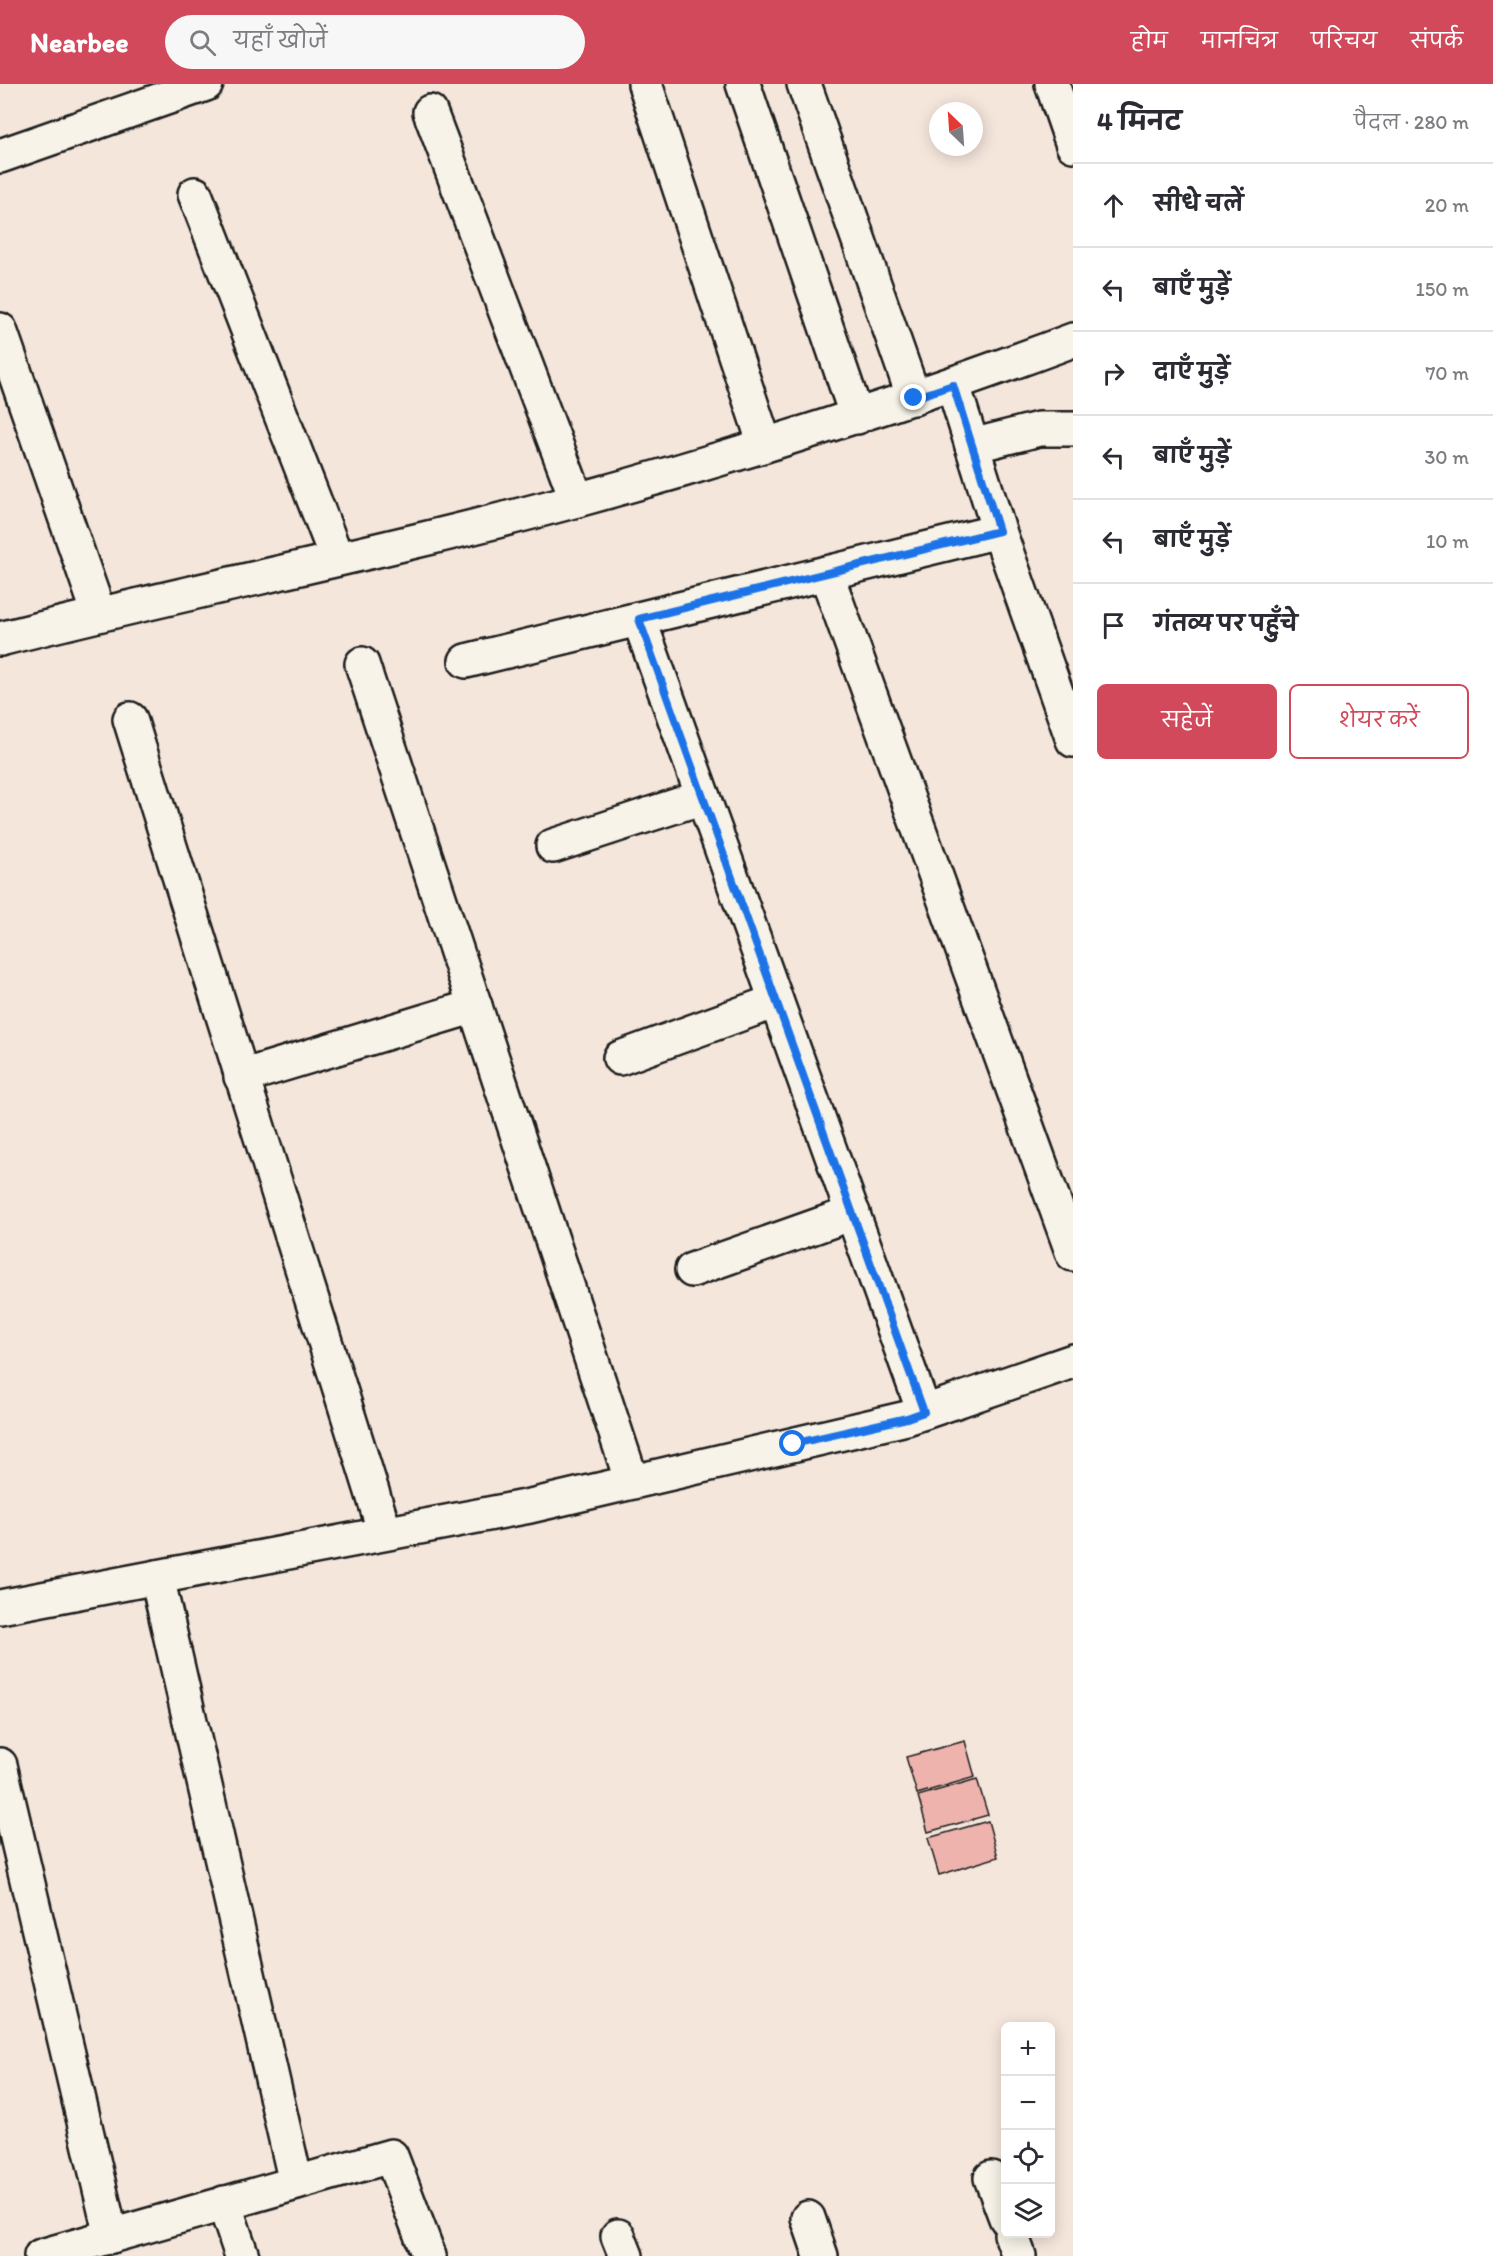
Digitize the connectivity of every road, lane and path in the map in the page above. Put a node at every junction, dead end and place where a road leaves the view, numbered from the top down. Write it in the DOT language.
graph roads {
  1 [pos="206,84"];
  2 [pos="645,84"];
  3 [pos="743,84"];
  4 [pos="804,84"];
  5 [pos="1052,84"];
  6 [pos="123,98"];
  7 [pos="430,112"];
  8 [pos="1073,146"];
  9 [pos="0,156"];
  10 [pos="195,194"];
  11 [pos="0,330"];
  12 [pos="1073,340"];
  13 [pos="953,385"];
  14 [pos="914,398"];
  15 [pos="857,417"];
  16 [pos="1073,429"];
  17 [pos="765,445"];
  18 [pos="972,446"];
  19 [pos="576,500"];
  20 [pos="999,531"];
  21 [pos="337,560"];
  22 [pos="826,573"];
  23 [pos="99,614"];
  24 [pos="639,619"];
  25 [pos="0,639"];
  26 [pos="466,661"];
  27 [pos="362,664"];
  28 [pos="130,719"];
  29 [pos="1073,740"];
  30 [pos="703,797"];
  31 [pos="553,846"];
  32 [pos="776,1001"];
  33 [pos="475,1006"];
  34 [pos="620,1058"];
  35 [pos="242,1077"];
  36 [pos="853,1213"];
  37 [pos="1073,1254"];
  38 [pos="692,1270"];
  39 [pos="1073,1361"];
  40 [pos="924,1412"];
  41 [pos="633,1482"];
  42 [pos="385,1533"];
  43 [pos="157,1577"];
  44 [pos="0,1607"];
  45 [pos="0,1766"];
  46 [pos="991,2178"];
  47 [pos="296,2183"];
  48 [pos="224,2203"];
  49 [pos="1001,2207"];
  50 [pos="808,2218"];
  51 [pos="111,2236"];
  52 [pos="1012,2238"];
  53 [pos="41,2256"];
  54 [pos="242,2256"];
  55 [pos="429,2256"];
  56 [pos="821,2256"];
  57 [pos="1019,2256"];
  1 -- 6 [label="street"];
  2 -- 17 [label="street"];
  3 -- 15 [label="street"];
  4 -- 14 [label="street"];
  5 -- 8 [label="street"];
  6 -- 9 [label="street"];
  7 -- 19 [label="street"];
  10 -- 21 [label="street"];
  11 -- 23 [label="street"];
  12 -- 13 [label="street"];
  13 -- 14 [label="street"];
  13 -- 18 [label="street"];
  14 -- 15 [label="street"];
  15 -- 17 [label="street"];
  16 -- 18 [label="street"];
  17 -- 19 [label="street"];
  18 -- 20 [label="street"];
  19 -- 21 [label="street"];
  20 -- 22 [label="street"];
  20 -- 29 [label="street"];
  21 -- 23 [label="street"];
  22 -- 24 [label="street"];
  22 -- 37 [label="street"];
  23 -- 25 [label="street"];
  24 -- 26 [label="street"];
  24 -- 30 [label="street"];
  27 -- 33 [label="street"];
  28 -- 35 [label="street"];
  30 -- 31 [label="street"];
  30 -- 32 [label="street"];
  32 -- 34 [label="street"];
  32 -- 36 [label="street"];
  33 -- 35 [label="street"];
  33 -- 41 [label="street"];
  35 -- 42 [label="street"];
  36 -- 38 [label="street"];
  36 -- 40 [label="street"];
  39 -- 40 [label="street"];
  40 -- 41 [label="street"];
  41 -- 42 [label="street"];
  42 -- 43 [label="street"];
  43 -- 44 [label="street"];
  43 -- 47 [label="street"];
  45 -- 51 [label="street"];
  46 -- 49 [label="street"];
  47 -- 48 [label="street"];
  47 -- 55 [label="street"];
  48 -- 51 [label="street"];
  48 -- 54 [label="street"];
  50 -- 56 [label="street"];
  51 -- 53 [label="street"];
  52 -- 57 [label="street"];
}
